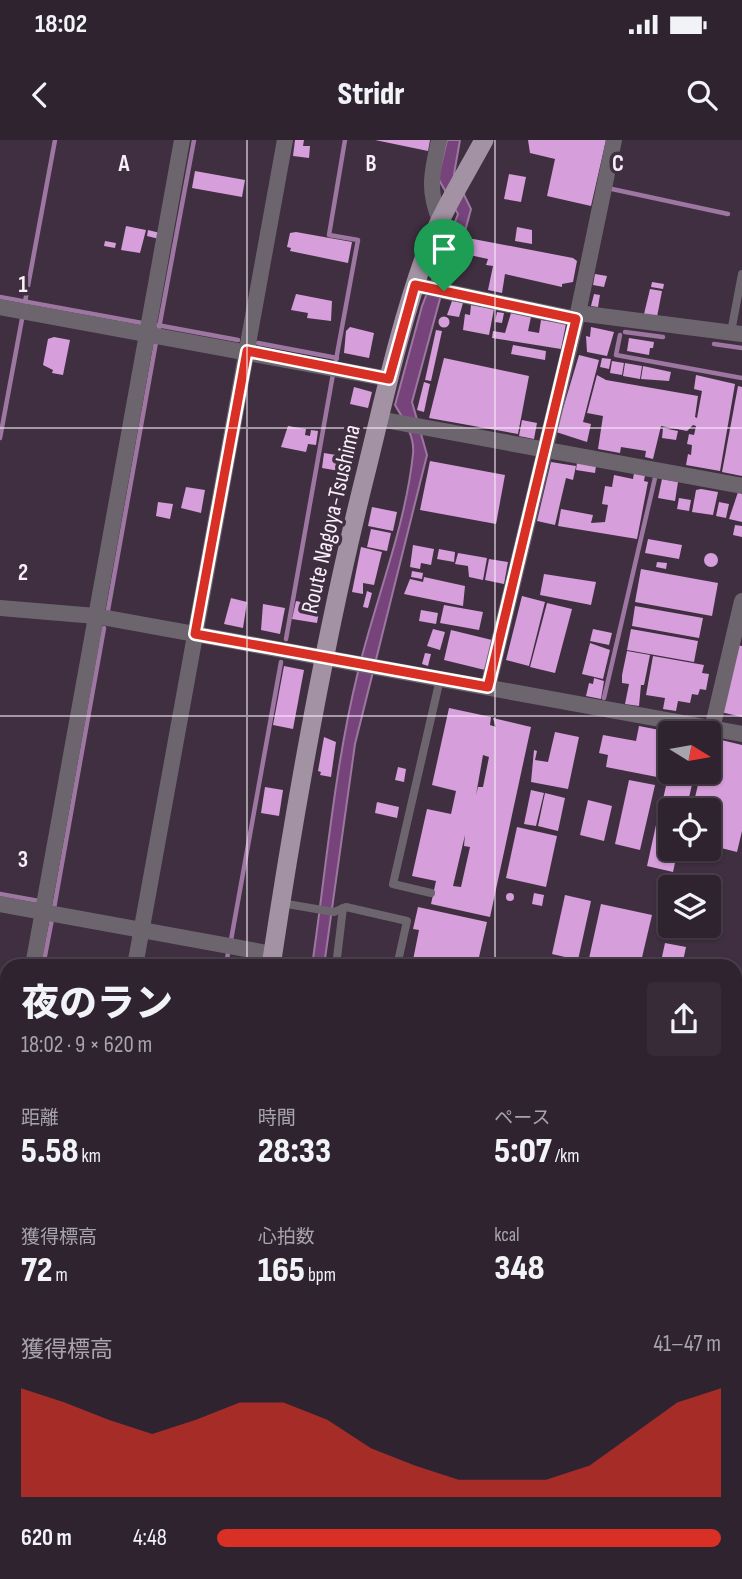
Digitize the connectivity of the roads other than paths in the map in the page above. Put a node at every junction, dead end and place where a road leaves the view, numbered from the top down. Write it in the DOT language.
graph roads {
  1 [pos="182,140"];
  2 [pos="285,140"];
  3 [pos="439,140"];
  4 [pos="484,140"];
  5 [pos="614,140"];
  6 [pos="445,212"];
  7 [pos="742,274"];
  8 [pos="429,288"];
  9 [pos="0,307"];
  10 [pos="577,316"];
  11 [pos="148,333"];
  12 [pos="736,333"];
  13 [pos="247,351"];
  14 [pos="389,379"];
  15 [pos="379,419"];
  16 [pos="543,449"];
  17 [pos="742,486"];
  18 [pos="742,601"];
  19 [pos="0,608"];
  20 [pos="96,616"];
  21 [pos="195,634"];
  22 [pos="324,656"];
  23 [pos="440,678"];
  24 [pos="488,687"];
  25 [pos="669,721"];
  26 [pos="714,721"];
  27 [pos="721,730"];
  28 [pos="742,734"];
  29 [pos="431,893"];
  30 [pos="281,903"];
  31 [pos="0,904"];
  32 [pos="343,908"];
  33 [pos="43,912"];
  34 [pos="141,930"];
  35 [pos="34,959"];
  36 [pos="136,959"];
  37 [pos="268,959"];
  38 [pos="272,959"];
  39 [pos="337,959"];
  40 [pos="399,959"];
  1 -- 11 [label="street"];
  2 -- 13 [label="street"];
  3 -- 6 [label="street"];
  4 -- 6 [label="main road, Route Nagoya-Tsushima"];
  5 -- 10 [label="street"];
  6 -- 8 [label="main road, Route Nagoya-Tsushima"];
  7 -- 12 [label="lane"];
  8 -- 10 [label="street"];
  8 -- 14 [label="main road, Route Nagoya-Tsushima"];
  9 -- 11 [label="street"];
  10 -- 12 [label="street"];
  10 -- 16 [label="street"];
  11 -- 13 [label="street"];
  11 -- 20 [label="street"];
  13 -- 14 [label="street"];
  13 -- 21 [label="street"];
  14 -- 15 [label="main road, Route Nagoya-Tsushima"];
  15 -- 16 [label="street"];
  15 -- 22 [label="main road, Route Nagoya-Tsushima"];
  16 -- 17 [label="street"];
  16 -- 24 [label="street"];
  18 -- 26 [label="street"];
  19 -- 20 [label="street"];
  20 -- 21 [label="street"];
  20 -- 33 [label="street"];
  21 -- 22 [label="street"];
  21 -- 34 [label="street"];
  22 -- 23 [label="street"];
  22 -- 30 [label="main road, Route Nagoya-Tsushima"];
  23 -- 24 [label="street"];
  23 -- 29 [label="lane"];
  24 -- 25 [label="street"];
  27 -- 28 [label="street"];
  30 -- 32 [label="lane"];
  30 -- 38 [label="main road, Route Nagoya-Tsushima"];
  31 -- 33 [label="street"];
  32 -- 39 [label="lane"];
  32 -- 40 [label="lane"];
  33 -- 34 [label="street"];
  33 -- 35 [label="street"];
  34 -- 36 [label="street"];
  34 -- 37 [label="street"];
}
